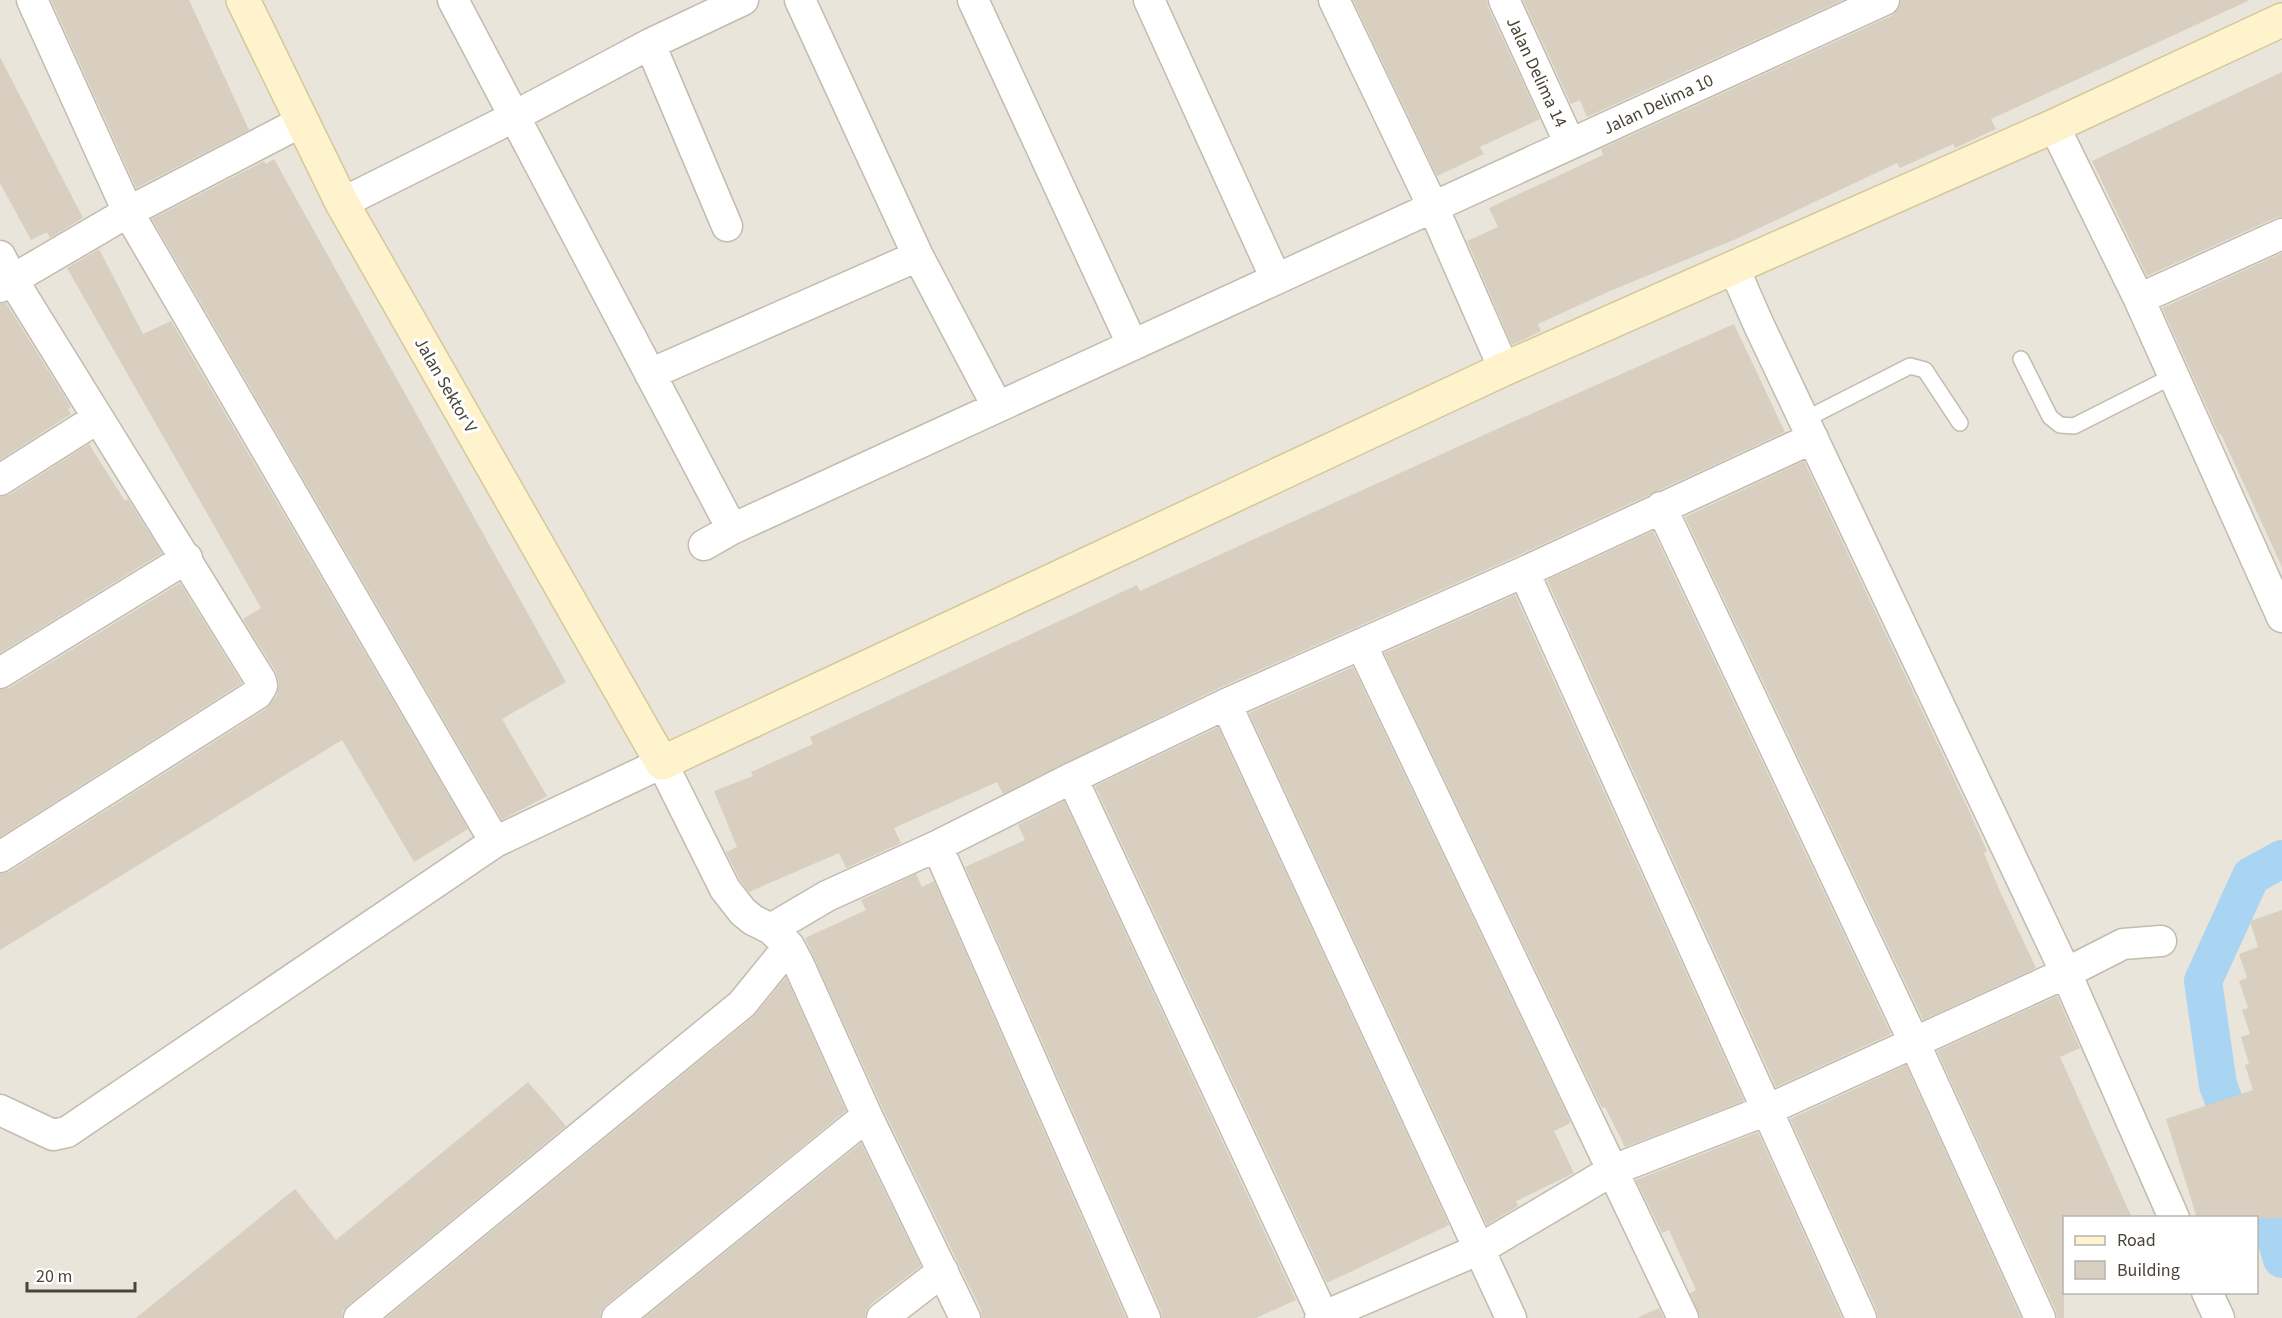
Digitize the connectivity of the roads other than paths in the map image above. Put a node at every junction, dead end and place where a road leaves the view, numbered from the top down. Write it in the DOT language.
graph roads {
  1 [pos="33,0"];
  2 [pos="243,0"];
  3 [pos="453,0"];
  4 [pos="743,0"];
  5 [pos="800,0"];
  6 [pos="974,0"];
  7 [pos="1149,0"];
  8 [pos="1334,0"];
  9 [pos="1504,0"];
  10 [pos="1884,0"];
  11 [pos="1825,12"];
  12 [pos="2282,20"];
  13 [pos="650,44"];
  14 [pos="514,117"];
  15 [pos="301,122"];
  16 [pos="2054,126"];
  17 [pos="1570,144"];
  18 [pos="342,203"];
  19 [pos="1433,207"];
  20 [pos="128,212"];
  21 [pos="727,226"];
  22 [pos="2282,234"];
  23 [pos="918,256"];
  24 [pos="1734,268"];
  25 [pos="9,274"];
  26 [pos="1276,279"];
  27 [pos="2139,298"];
  28 [pos="1132,344"];
  29 [pos="2021,359"];
  30 [pos="1504,369"];
  31 [pos="650,374"];
  32 [pos="2173,376"];
  33 [pos="997,406"];
  34 [pos="98,418"];
  35 [pos="1960,423"];
  36 [pos="1808,429"];
  37 [pos="0,480"];
  38 [pos="1661,507"];
  39 [pos="732,529"];
  40 [pos="704,545"];
  41 [pos="187,558"];
  42 [pos="1524,572"];
  43 [pos="2282,617"];
  44 [pos="1361,644"];
  45 [pos="0,673"];
  46 [pos="1226,704"];
  47 [pos="662,763"];
  48 [pos="1072,778"];
  49 [pos="495,842"];
  50 [pos="937,846"];
  51 [pos="0,857"];
  52 [pos="780,938"];
  53 [pos="2161,941"];
  54 [pos="2066,973"];
  55 [pos="1914,1042"];
  56 [pos="0,1110"];
  57 [pos="1767,1110"];
  58 [pos="867,1116"];
  59 [pos="1613,1170"];
  60 [pos="2173,1216"];
  61 [pos="1480,1249"];
  62 [pos="943,1271"];
  63 [pos="2207,1294"];
  64 [pos="359,1318"];
  65 [pos="617,1318"];
  66 [pos="882,1318"];
  67 [pos="965,1318"];
  68 [pos="1145,1318"];
  69 [pos="1323,1318"];
  70 [pos="1511,1318"];
  71 [pos="1683,1318"];
  72 [pos="1861,1318"];
  73 [pos="2040,1318"];
  74 [pos="2219,1318"];
  1 -- 20 [label="street"];
  2 -- 15 [label="street, Jalan Sektor V"];
  3 -- 14 [label="street"];
  4 -- 13 [label="street"];
  5 -- 23 [label="street"];
  6 -- 28 [label="street"];
  7 -- 26 [label="street"];
  8 -- 19 [label="street"];
  9 -- 17 [label="street, Jalan Delima 14"];
  10 -- 11 [label="street, Jalan Delima 10"];
  11 -- 17 [label="street, Jalan Delima 10"];
  12 -- 16 [label="street"];
  13 -- 14 [label="street"];
  13 -- 21 [label="street"];
  14 -- 18 [label="street"];
  14 -- 31 [label="street"];
  15 -- 18 [label="street, Jalan Sektor V"];
  15 -- 20 [label="street"];
  16 -- 24 [label="street"];
  16 -- 27 [label="street"];
  17 -- 19 [label="street, Jalan Delima 10"];
  18 -- 47 [label="street, Jalan Sektor V"];
  19 -- 26 [label="street, Jalan Delima 10"];
  19 -- 30 [label="street"];
  20 -- 25 [label="street"];
  20 -- 49 [label="street"];
  22 -- 27 [label="street"];
  23 -- 31 [label="street"];
  23 -- 33 [label="street"];
  24 -- 30 [label="street"];
  24 -- 36 [label="street"];
  25 -- 34 [label="street"];
  26 -- 28 [label="street, Jalan Delima 10"];
  27 -- 32 [label="street"];
  28 -- 33 [label="street, Jalan Delima 10"];
  29 -- 32 [label="lane"];
  30 -- 47 [label="street"];
  31 -- 39 [label="street"];
  32 -- 43 [label="street"];
  33 -- 39 [label="street, Jalan Delima 10"];
  34 -- 37 [label="street"];
  34 -- 41 [label="street"];
  35 -- 36 [label="lane"];
  36 -- 38 [label="street"];
  36 -- 54 [label="street"];
  38 -- 42 [label="street"];
  38 -- 55 [label="street"];
  39 -- 40 [label="street, Jalan Delima 10"];
  41 -- 45 [label="street"];
  41 -- 51 [label="street"];
  42 -- 44 [label="street"];
  42 -- 57 [label="street"];
  44 -- 46 [label="street"];
  44 -- 59 [label="street"];
  46 -- 48 [label="street"];
  46 -- 61 [label="street"];
  47 -- 49 [label="street"];
  47 -- 52 [label="street"];
  48 -- 50 [label="street"];
  48 -- 69 [label="street"];
  49 -- 56 [label="street"];
  50 -- 52 [label="street"];
  50 -- 68 [label="street"];
  52 -- 58 [label="street"];
  52 -- 64 [label="street"];
  53 -- 54 [label="street"];
  54 -- 55 [label="street"];
  54 -- 60 [label="street"];
  55 -- 57 [label="street"];
  55 -- 73 [label="street"];
  57 -- 59 [label="street"];
  57 -- 72 [label="street"];
  58 -- 62 [label="street"];
  58 -- 65 [label="street"];
  59 -- 61 [label="street"];
  59 -- 71 [label="street"];
  61 -- 69 [label="street"];
  61 -- 70 [label="street"];
  62 -- 66 [label="street"];
  62 -- 67 [label="street"];
  63 -- 74 [label="street"];
}
